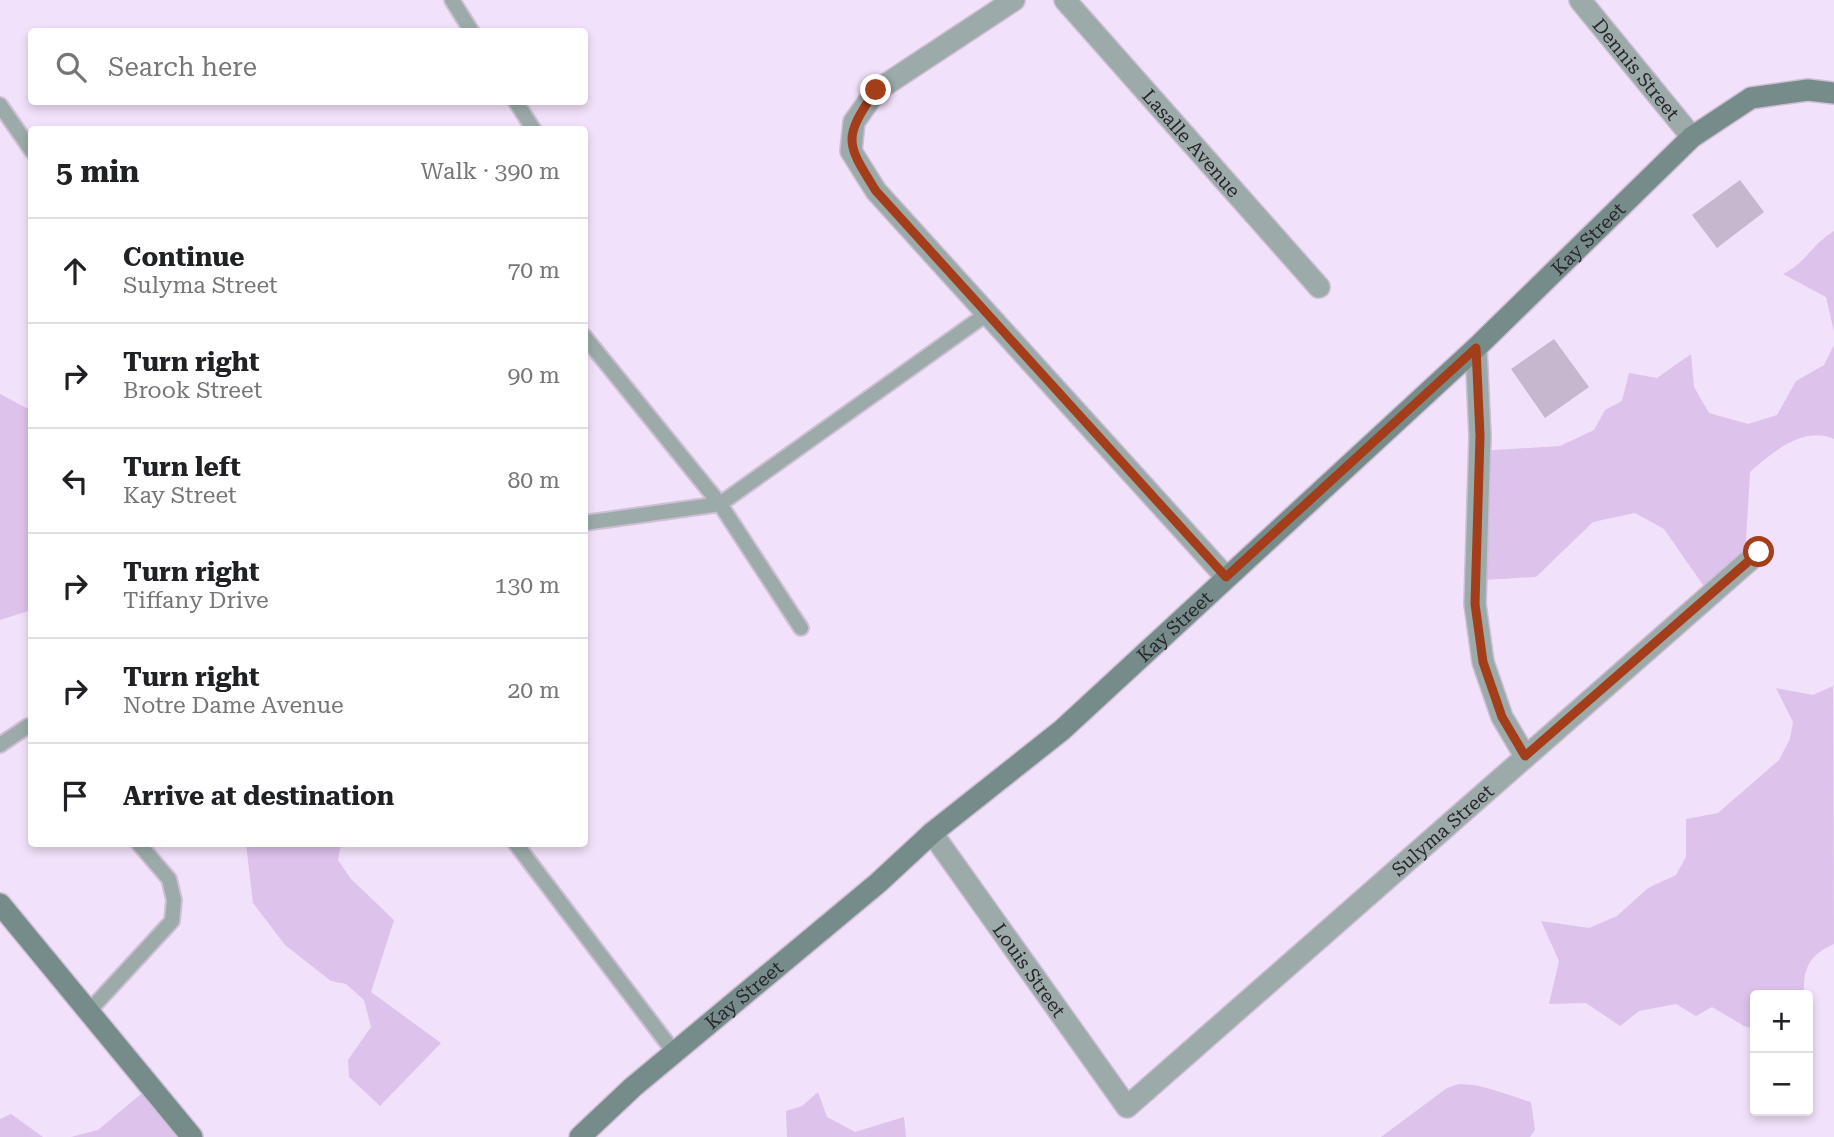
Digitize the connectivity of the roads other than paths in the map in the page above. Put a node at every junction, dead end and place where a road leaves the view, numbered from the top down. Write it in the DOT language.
graph roads {
  1 [pos="452,0"];
  2 [pos="1014,0"];
  3 [pos="1065,0"];
  4 [pos="1580,0"];
  5 [pos="470,28"];
  6 [pos="1834,93"];
  7 [pos="0,105"];
  8 [pos="518,105"];
  9 [pos="531,126"];
  10 [pos="1692,137"];
  11 [pos="28,145"];
  12 [pos="1319,287"];
  13 [pos="988,313"];
  14 [pos="588,341"];
  15 [pos="1476,348"];
  16 [pos="720,504"];
  17 [pos="588,522"];
  18 [pos="1759,552"];
  19 [pos="1226,577"];
  20 [pos="801,628"];
  21 [pos="28,726"];
  22 [pos="0,745"];
  23 [pos="1525,756"];
  24 [pos="932,833"];
  25 [pos="142,847"];
  26 [pos="518,847"];
  27 [pos="0,904"];
  28 [pos="90,1010"];
  29 [pos="674,1052"];
  30 [pos="1127,1107"];
  31 [pos="191,1137"];
  32 [pos="580,1137"];
  1 -- 5 [label="lane"];
  2 -- 13 [label="street"];
  3 -- 12 [label="street, Lasalle Avenue"];
  4 -- 10 [label="street, Dennis Street"];
  6 -- 10 [label="street, Kay Street"];
  7 -- 11 [label="lane"];
  8 -- 9 [label="lane"];
  10 -- 15 [label="street, Kay Street"];
  13 -- 16 [label="lane"];
  13 -- 19 [label="street"];
  14 -- 16 [label="lane"];
  15 -- 19 [label="street, Kay Street"];
  15 -- 23 [label="street"];
  16 -- 17 [label="lane"];
  16 -- 20 [label="lane"];
  18 -- 23 [label="street, Sulyma Street"];
  19 -- 24 [label="street, Kay Street"];
  21 -- 22 [label="lane"];
  23 -- 30 [label="street, Sulyma Street"];
  24 -- 29 [label="street, Kay Street"];
  24 -- 30 [label="street, Louis Street"];
  25 -- 28 [label="lane"];
  26 -- 29 [label="lane"];
  27 -- 28 [label="street"];
  28 -- 31 [label="street"];
  29 -- 32 [label="street, Kay Street"];
}
